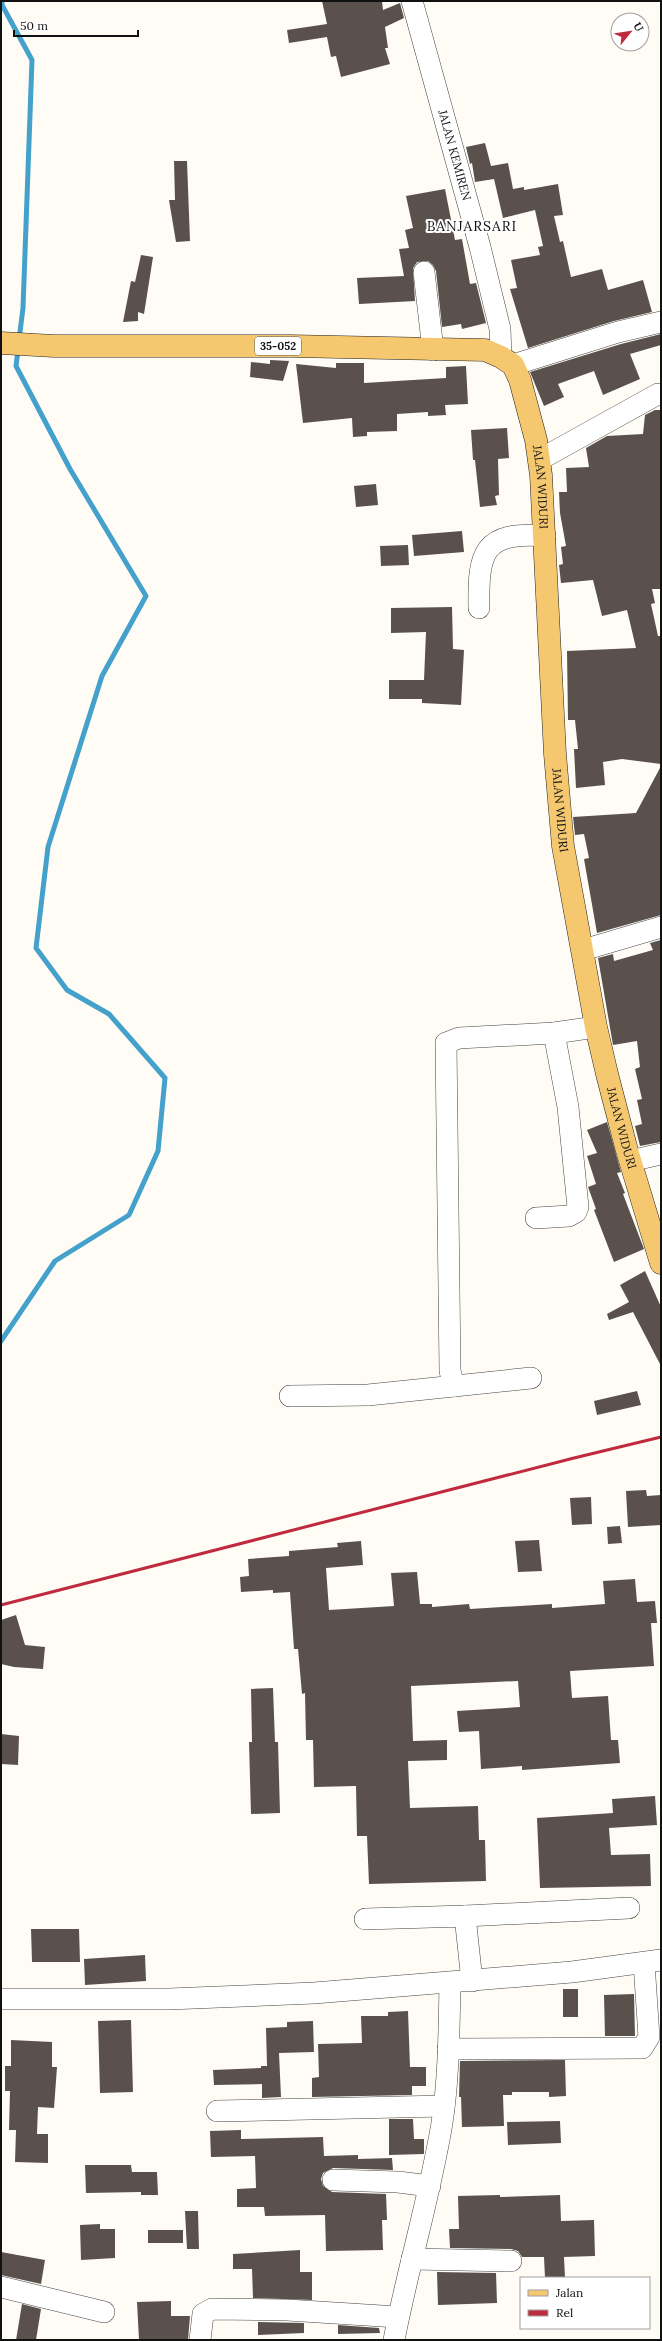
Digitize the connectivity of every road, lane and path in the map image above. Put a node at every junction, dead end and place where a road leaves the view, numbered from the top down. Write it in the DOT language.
graph roads {
  1 [pos="412,1"];
  2 [pos="424,272"];
  3 [pos="661,322"];
  4 [pos="5,343"];
  5 [pos="433,350"];
  6 [pos="507,361"];
  7 [pos="658,394"];
  8 [pos="538,453"];
  9 [pos="530,535"];
  10 [pos="479,608"];
  11 [pos="661,927"];
  12 [pos="583,950"];
  13 [pos="589,1028"];
  14 [pos="557,1032"];
  15 [pos="661,1154"];
  16 [pos="630,1161"];
  17 [pos="536,1218"];
  18 [pos="661,1263"];
  19 [pos="531,1378"];
  20 [pos="454,1386"];
  21 [pos="290,1396"];
  22 [pos="629,1908"];
  23 [pos="464,1916"];
  24 [pos="365,1919"];
  25 [pos="653,1961"];
  26 [pos="472,1981"];
  27 [pos="450,1983"];
  28 [pos="1,1999"];
  29 [pos="448,2049"];
  30 [pos="444,2106"];
  31 [pos="217,2111"];
  32 [pos="333,2180"];
  33 [pos="430,2186"];
  34 [pos="412,2259"];
  35 [pos="511,2261"];
  36 [pos="1,2287"];
  37 [pos="104,2312"];
  38 [pos="398,2317"];
  39 [pos="398,2339"];
  40 [pos="200,2340"];
  1 -- 6 [label="street, JALAN KEMIREN"];
  2 -- 5 [label="street"];
  3 -- 6 [label="street"];
  4 -- 5 [label="main road, 35-052"];
  5 -- 6 [label="main road, 35-052"];
  6 -- 8 [label="main road, JALAN WIDURI"];
  7 -- 8 [label="street"];
  8 -- 9 [label="main road, JALAN WIDURI"];
  9 -- 10 [label="street"];
  9 -- 12 [label="main road, JALAN WIDURI"];
  11 -- 12 [label="street"];
  12 -- 13 [label="main road, JALAN WIDURI"];
  13 -- 14 [label="street"];
  13 -- 16 [label="main road, JALAN WIDURI"];
  14 -- 17 [label="street"];
  14 -- 20 [label="street"];
  15 -- 16 [label="street"];
  16 -- 18 [label="main road, JALAN WIDURI"];
  19 -- 20 [label="street"];
  20 -- 21 [label="street"];
  22 -- 23 [label="street"];
  23 -- 24 [label="street"];
  23 -- 26 [label="street"];
  25 -- 26 [label="street"];
  25 -- 29 [label="street"];
  26 -- 27 [label="street"];
  27 -- 28 [label="street"];
  27 -- 29 [label="street"];
  29 -- 30 [label="street"];
  30 -- 31 [label="street"];
  30 -- 33 [label="street"];
  32 -- 33 [label="street"];
  33 -- 34 [label="street"];
  34 -- 35 [label="street"];
  34 -- 38 [label="street"];
  36 -- 37 [label="street"];
  38 -- 39 [label="street"];
  38 -- 40 [label="street"];
}
